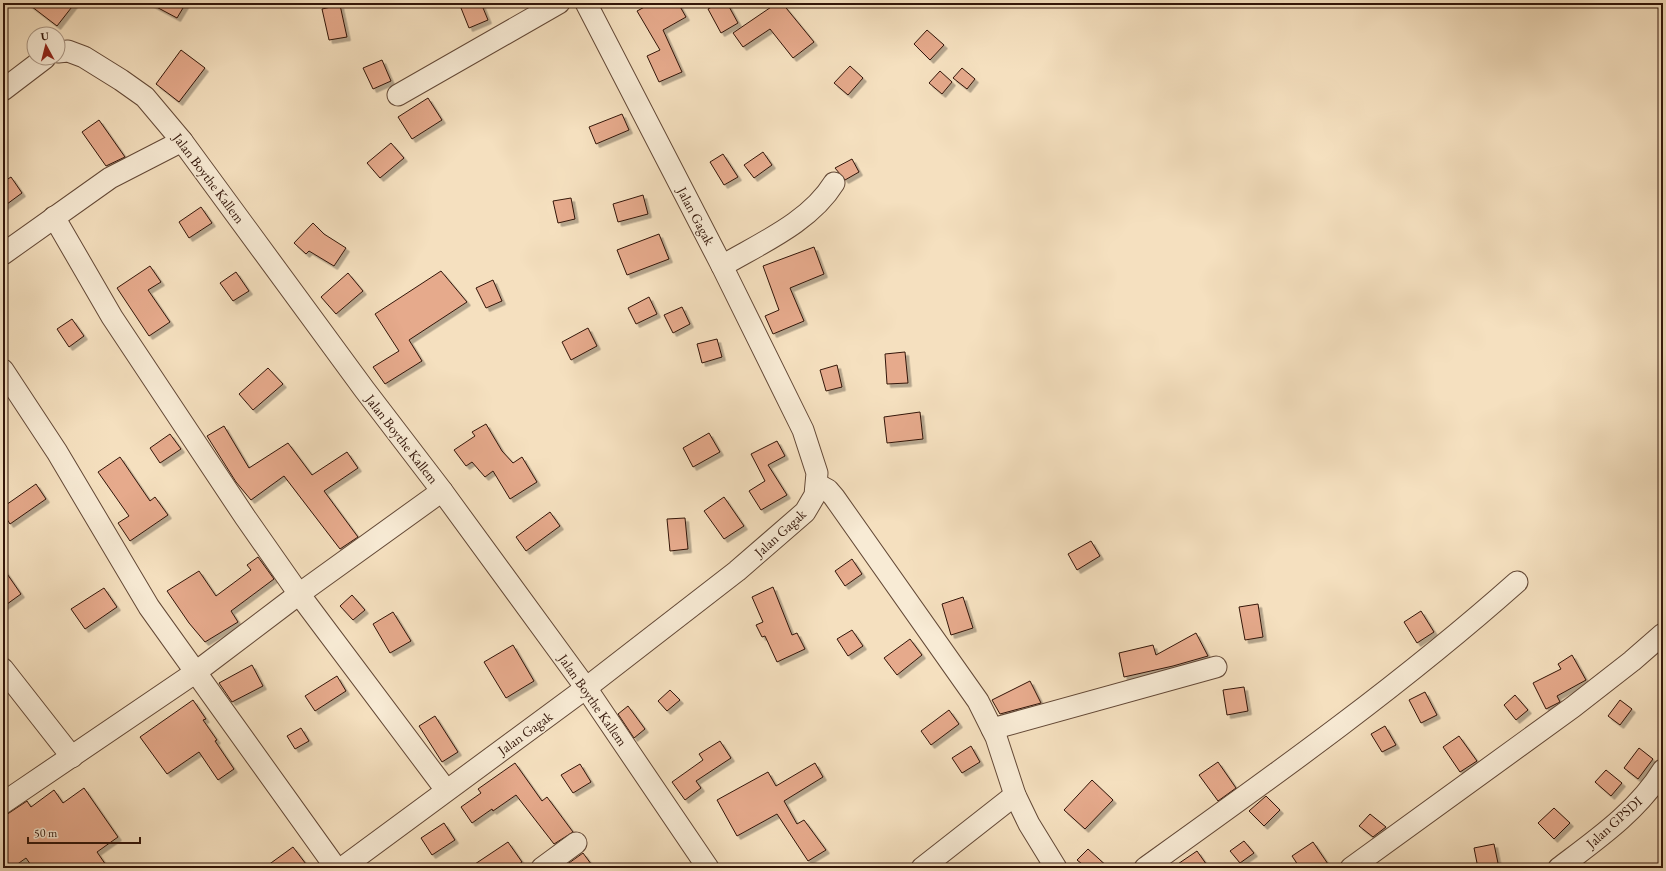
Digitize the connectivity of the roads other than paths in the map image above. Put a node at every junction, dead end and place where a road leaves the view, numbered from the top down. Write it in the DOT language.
graph roads {
  1 [pos="559,3"];
  2 [pos="586,3"];
  3 [pos="66,51"];
  4 [pos="34,66"];
  5 [pos="3,90"];
  6 [pos="398,96"];
  7 [pos="182,141"];
  8 [pos="834,183"];
  9 [pos="54,217"];
  10 [pos="3,254"];
  11 [pos="722,266"];
  12 [pos="3,370"];
  13 [pos="817,484"];
  14 [pos="442,491"];
  15 [pos="1518,582"];
  16 [pos="299,594"];
  17 [pos="1663,634"];
  18 [pos="1216,667"];
  19 [pos="3,669"];
  20 [pos="196,672"];
  21 [pos="586,688"];
  22 [pos="992,729"];
  23 [pos="72,757"];
  24 [pos="1663,770"];
  25 [pos="446,790"];
  26 [pos="1015,795"];
  27 [pos="3,803"];
  28 [pos="576,844"];
  29 [pos="336,868"];
  30 [pos="342,868"];
  31 [pos="542,868"];
  32 [pos="708,868"];
  33 [pos="922,868"];
  34 [pos="1056,868"];
  35 [pos="1144,868"];
  36 [pos="1351,868"];
  37 [pos="1559,868"];
  1 -- 6 [label="street"];
  2 -- 11 [label="street, Jalan Gagak"];
  3 -- 7 [label="street, Jalan Boythe Kallem"];
  4 -- 5 [label="street"];
  7 -- 9 [label="street"];
  7 -- 14 [label="street, Jalan Boythe Kallem"];
  8 -- 11 [label="street"];
  9 -- 10 [label="street"];
  9 -- 16 [label="street"];
  11 -- 13 [label="street, Jalan Gagak"];
  12 -- 20 [label="street"];
  13 -- 21 [label="street, Jalan Gagak"];
  13 -- 22 [label="street"];
  14 -- 16 [label="street"];
  14 -- 21 [label="street, Jalan Boythe Kallem"];
  15 -- 35 [label="street"];
  16 -- 20 [label="street"];
  16 -- 25 [label="street"];
  17 -- 36 [label="street"];
  18 -- 22 [label="street"];
  19 -- 23 [label="street"];
  20 -- 23 [label="street"];
  20 -- 29 [label="street"];
  21 -- 25 [label="street, Jalan Gagak"];
  21 -- 32 [label="street, Jalan Boythe Kallem"];
  22 -- 26 [label="street"];
  23 -- 27 [label="street"];
  24 -- 37 [label="street, Jalan GPSDI"];
  25 -- 30 [label="street, Jalan Gagak"];
  26 -- 33 [label="street"];
  26 -- 34 [label="street"];
  28 -- 31 [label="street"];
}
